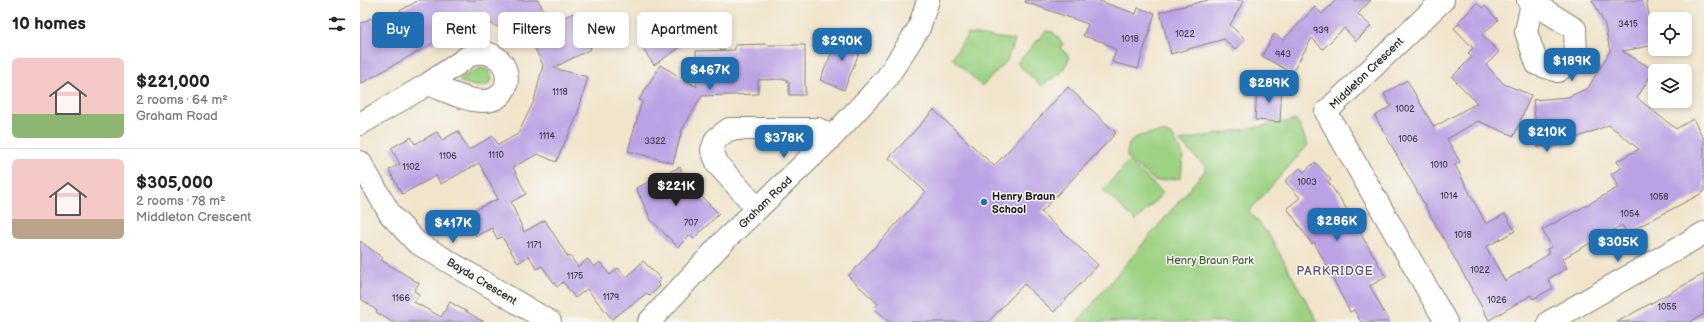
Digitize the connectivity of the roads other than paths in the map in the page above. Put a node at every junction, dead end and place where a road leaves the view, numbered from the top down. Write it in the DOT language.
graph roads {
  1 [pos="928,0"];
  2 [pos="1443,0"];
  3 [pos="428,84"];
  4 [pos="360,124"];
  5 [pos="832,137"];
  6 [pos="360,162"];
  7 [pos="757,208"];
  8 [pos="1704,233"];
  9 [pos="550,322"];
  10 [pos="649,322"];
  11 [pos="1446,322"];
  12 [pos="1549,322"];
  1 -- 5 [label="street, Graham Road"];
  2 -- 11 [label="street, Middleton Crescent"];
  3 -- 4 [label="street"];
  5 -- 7 [label="street, Graham Road"];
  5 -- 7 [label="street"];
  6 -- 9 [label="street, Bayda Crescent"];
  7 -- 10 [label="street, Graham Road"];
  8 -- 12 [label="street"];
}
